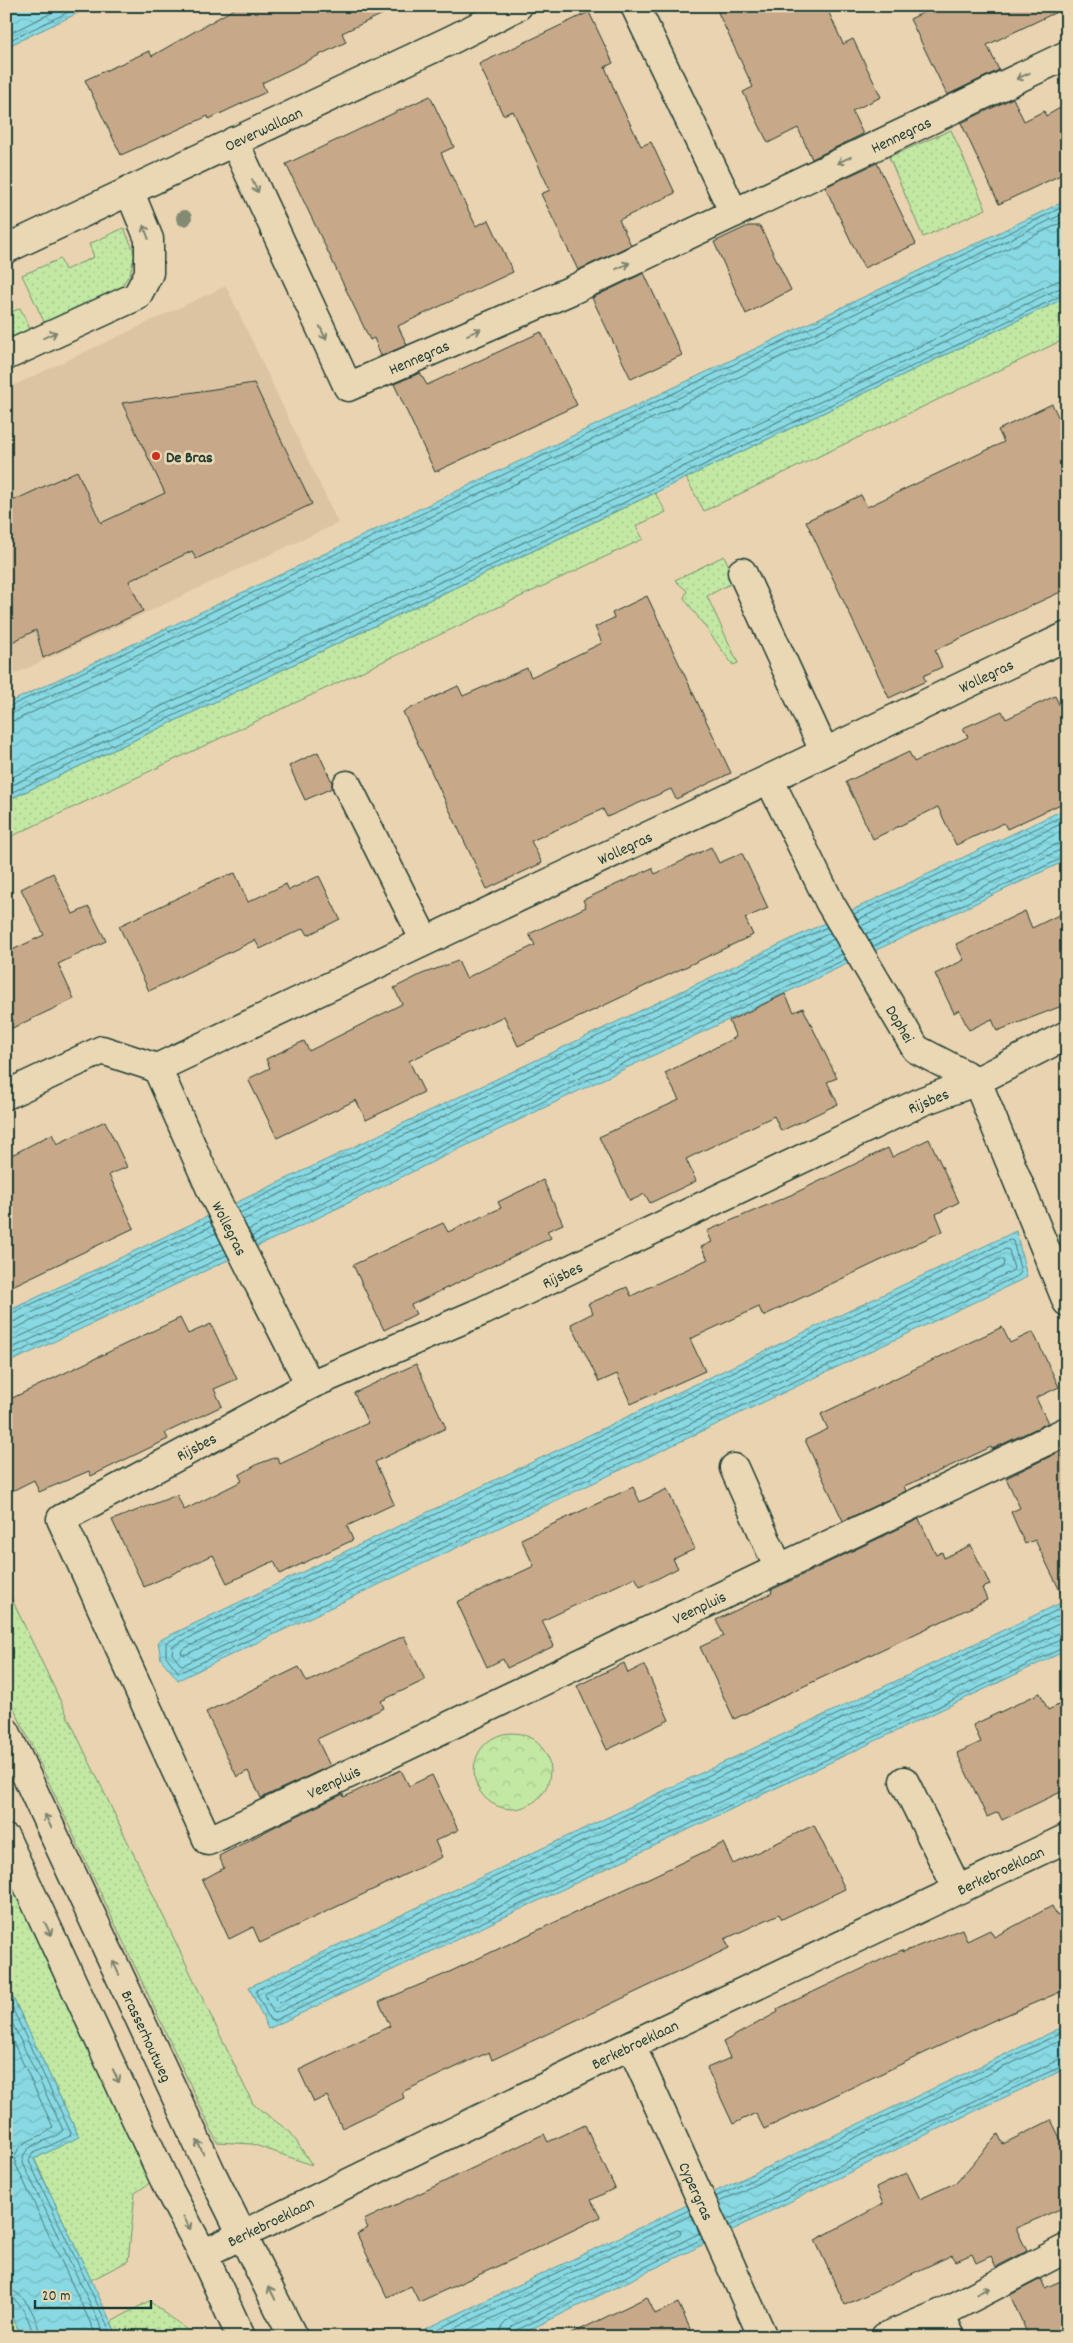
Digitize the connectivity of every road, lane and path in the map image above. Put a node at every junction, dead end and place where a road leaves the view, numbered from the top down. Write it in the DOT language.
graph roads {
  1 [pos="518,6"];
  2 [pos="635,6"];
  3 [pos="1067,55"];
  4 [pos="234,141"];
  5 [pos="129,190"];
  6 [pos="734,212"];
  7 [pos="6,249"];
  8 [pos="6,356"];
  9 [pos="742,572"];
  10 [pos="1067,636"];
  11 [pos="824,751"];
  12 [pos="770,779"];
  13 [pos="347,786"];
  14 [pos="425,941"];
  15 [pos="1067,1035"];
  16 [pos="157,1068"];
  17 [pos="977,1081"];
  18 [pos="6,1094"];
  19 [pos="1067,1302"];
  20 [pos="310,1385"];
  21 [pos="1067,1430"];
  22 [pos="734,1468"];
  23 [pos="61,1519"];
  24 [pos="779,1569"];
  25 [pos="6,1732"];
  26 [pos="904,1781"];
  27 [pos="1067,1838"];
  28 [pos="6,1839"];
  29 [pos="957,1888"];
  30 [pos="631,2045"];
  31 [pos="243,2234"];
  32 [pos="1067,2248"];
  33 [pos="203,2254"];
  34 [pos="945,2325"];
  35 [pos="241,2337"];
  36 [pos="293,2337"];
  37 [pos="763,2337"];
  38 [pos="885,2337"];
  1 -- 4 [label="street, Oeverwallaan"];
  2 -- 6 [label="street"];
  3 -- 6 [label="street, Hennegras, one-way"];
  4 -- 5 [label="street, Oeverwallaan"];
  4 -- 6 [label="street, Hennegras, one-way"];
  5 -- 7 [label="street, Oeverwallaan"];
  8 -- 5 [label="street, one-way"];
  9 -- 11 [label="street"];
  10 -- 11 [label="street, Wollegras"];
  11 -- 12 [label="street, Wollegras"];
  12 -- 14 [label="street, Wollegras"];
  12 -- 17 [label="street, Dophei"];
  13 -- 14 [label="street"];
  14 -- 16 [label="street, Wollegras"];
  15 -- 17 [label="street, Rijsbes"];
  16 -- 18 [label="street"];
  16 -- 20 [label="street, Wollegras"];
  17 -- 19 [label="street"];
  17 -- 20 [label="street, Rijsbes"];
  20 -- 23 [label="street, Rijsbes"];
  21 -- 24 [label="street, Veenpluis"];
  22 -- 24 [label="street"];
  23 -- 24 [label="street, Veenpluis"];
  31 -- 25 [label="street, Brasserhoutweg, one-way"];
  26 -- 29 [label="street"];
  27 -- 29 [label="street, Berkebroeklaan"];
  28 -- 33 [label="street, one-way"];
  29 -- 30 [label="street, Berkebroeklaan"];
  30 -- 31 [label="street, Berkebroeklaan"];
  30 -- 37 [label="street, Cypergras"];
  31 -- 33 [label="street, Berkebroeklaan"];
  36 -- 31 [label="street, Brasserhoutweg, one-way"];
  34 -- 32 [label="street, one-way"];
  33 -- 35 [label="street"];
  34 -- 38 [label="street"];
}
